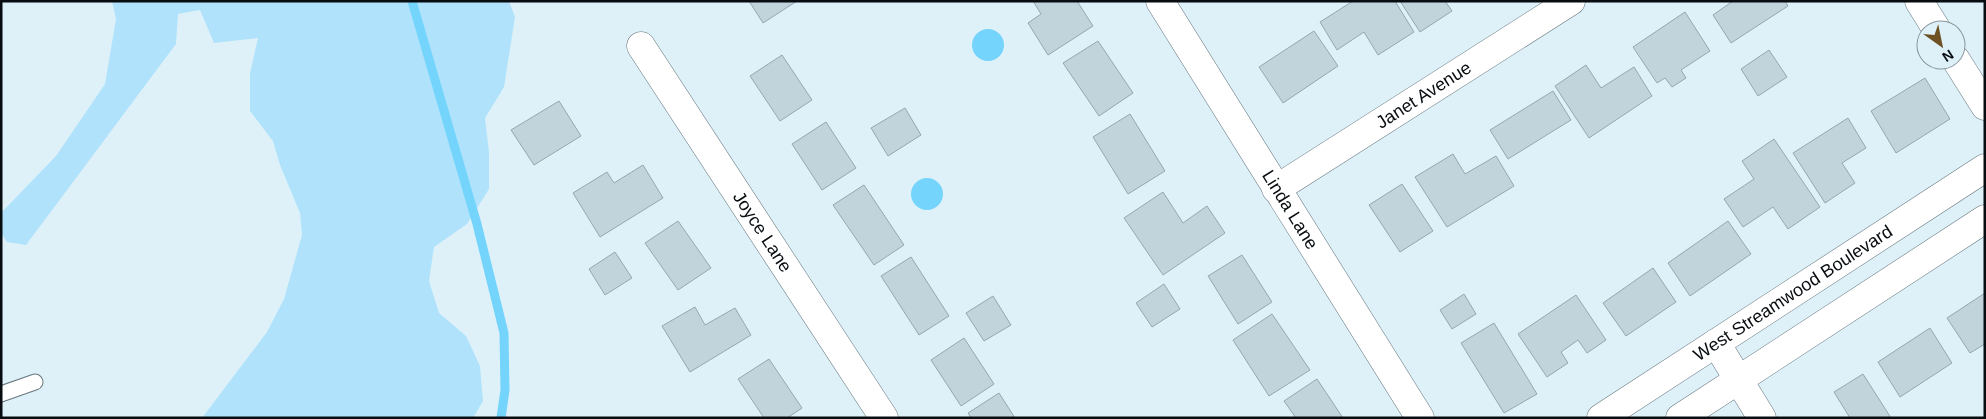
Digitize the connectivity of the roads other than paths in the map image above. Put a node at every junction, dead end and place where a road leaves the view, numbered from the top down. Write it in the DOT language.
graph roads {
  1 [pos="1160,1"];
  2 [pos="1570,1"];
  3 [pos="1919,1"];
  4 [pos="1931,20"];
  5 [pos="642,46"];
  6 [pos="1962,70"];
  7 [pos="1985,106"];
  8 [pos="1985,168"];
  9 [pos="1276,189"];
  10 [pos="1985,219"];
  11 [pos="1716,343"];
  12 [pos="1739,380"];
  13 [pos="35,382"];
  14 [pos="1,394"];
  15 [pos="884,418"];
  16 [pos="1420,418"];
  17 [pos="1601,418"];
  18 [pos="1680,418"];
  19 [pos="1762,418"];
  1 -- 9 [label="street, Linda Lane"];
  2 -- 9 [label="street, Janet Avenue"];
  3 -- 4 [label="street"];
  5 -- 15 [label="street, Joyce Lane"];
  6 -- 7 [label="street"];
  8 -- 11 [label="street, West Streamwood Boulevard"];
  9 -- 16 [label="street, Linda Lane"];
  10 -- 12 [label="street"];
  11 -- 12 [label="street"];
  11 -- 17 [label="street, West Streamwood Boulevard"];
  12 -- 18 [label="street"];
  12 -- 19 [label="street"];
  13 -- 14 [label="lane"];
}
